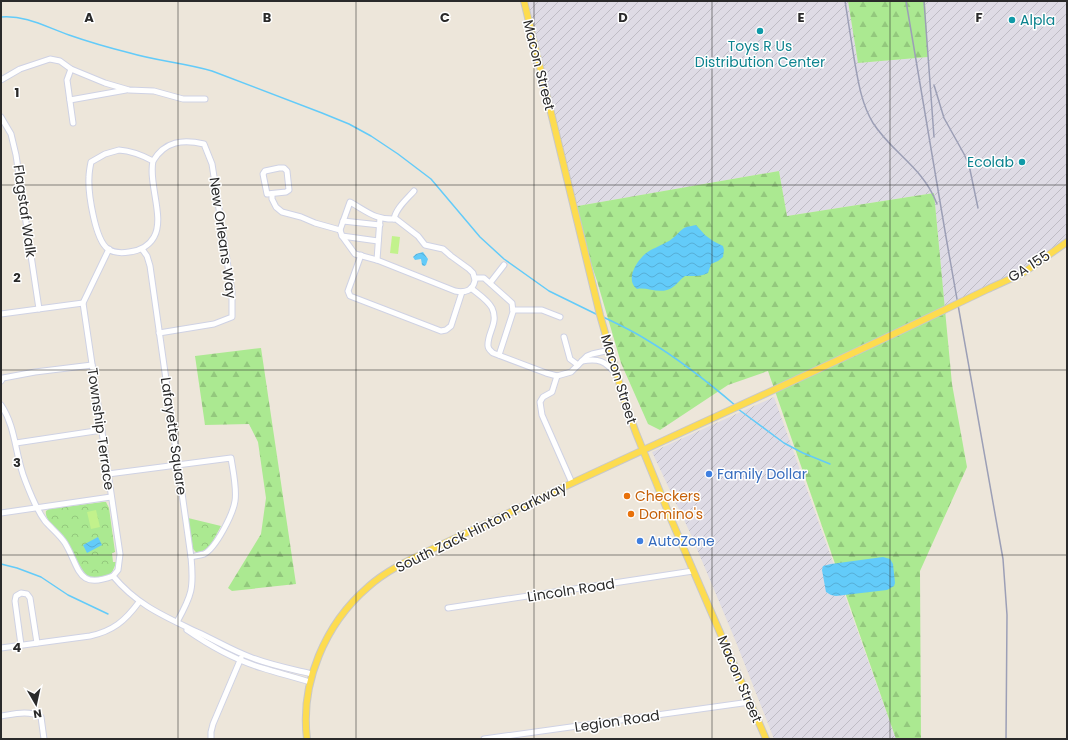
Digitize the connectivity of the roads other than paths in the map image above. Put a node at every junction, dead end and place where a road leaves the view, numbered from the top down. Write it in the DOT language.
graph roads {
  1 [pos="524,1"];
  2 [pos="70,69"];
  3 [pos="1,80"];
  4 [pos="129,90"];
  5 [pos="205,99"];
  6 [pos="70,100"];
  7 [pos="1,117"];
  8 [pos="73,123"];
  9 [pos="153,161"];
  10 [pos="414,191"];
  11 [pos="272,194"];
  12 [pos="380,218"];
  13 [pos="394,219"];
  14 [pos="343,221"];
  15 [pos="380,226"];
  16 [pos="340,230"];
  17 [pos="342,236"];
  18 [pos="378,241"];
  19 [pos="1067,242"];
  20 [pos="109,249"];
  21 [pos="142,249"];
  22 [pos="361,255"];
  23 [pos="377,260"];
  24 [pos="504,264"];
  25 [pos="475,278"];
  26 [pos="490,283"];
  27 [pos="471,288"];
  28 [pos="462,292"];
  29 [pos="84,303"];
  30 [pos="39,309"];
  31 [pos="513,310"];
  32 [pos="1,314"];
  33 [pos="560,317"];
  34 [pos="159,333"];
  35 [pos="564,337"];
  36 [pos="610,350"];
  37 [pos="499,355"];
  38 [pos="582,361"];
  39 [pos="92,365"];
  40 [pos="578,365"];
  41 [pos="616,374"];
  42 [pos="557,376"];
  43 [pos="2,379"];
  44 [pos="1,405"];
  45 [pos="102,430"];
  46 [pos="16,443"];
  47 [pos="643,451"];
  48 [pos="178,464"];
  49 [pos="108,474"];
  50 [pos="572,483"];
  51 [pos="111,497"];
  52 [pos="37,508"];
  53 [pos="1,513"];
  54 [pos="191,556"];
  55 [pos="693,571"];
  56 [pos="113,576"];
  57 [pos="139,602"];
  58 [pos="448,608"];
  59 [pos="177,622"];
  60 [pos="37,643"];
  61 [pos="21,645"];
  62 [pos="1,648"];
  63 [pos="243,654"];
  64 [pos="241,660"];
  65 [pos="312,674"];
  66 [pos="310,682"];
  67 [pos="750,702"];
  68 [pos="1,716"];
  69 [pos="44,739"];
  70 [pos="211,739"];
  71 [pos="307,739"];
  72 [pos="484,739"];
  73 [pos="766,739"];
  1 -- 36 [label="main road, Macon Street"];
  2 -- 3 [label="street"];
  2 -- 4 [label="street"];
  2 -- 6 [label="street"];
  4 -- 5 [label="street"];
  4 -- 6 [label="street"];
  6 -- 8 [label="street"];
  7 -- 30 [label="street, Flagstaf Walk"];
  9 -- 20 [label="street"];
  9 -- 21 [label="street"];
  9 -- 34 [label="street, New Orleans Way"];
  10 -- 13 [label="street"];
  11 -- 11 [label="street"];
  11 -- 16 [label="street"];
  12 -- 13 [label="street"];
  12 -- 14 [label="street"];
  12 -- 15 [label="street"];
  13 -- 25 [label="street"];
  14 -- 15 [label="street"];
  14 -- 16 [label="street"];
  15 -- 18 [label="street"];
  16 -- 17 [label="street"];
  17 -- 18 [label="street"];
  17 -- 22 [label="street"];
  18 -- 23 [label="street"];
  19 -- 47 [label="main road, GA 155 / GA 155, bridge"];
  20 -- 21 [label="street"];
  20 -- 29 [label="street"];
  21 -- 34 [label="street, Lafayette Square"];
  22 -- 23 [label="street"];
  22 -- 28 [label="street"];
  23 -- 28 [label="street"];
  24 -- 26 [label="street"];
  25 -- 26 [label="street"];
  25 -- 27 [label="street"];
  26 -- 31 [label="street"];
  27 -- 28 [label="street"];
  27 -- 37 [label="street"];
  29 -- 30 [label="street"];
  29 -- 39 [label="street, Township Terrace"];
  30 -- 32 [label="street"];
  31 -- 33 [label="street"];
  31 -- 37 [label="street"];
  34 -- 48 [label="street, Lafayette Square"];
  35 -- 40 [label="street"];
  36 -- 38 [label="street"];
  36 -- 41 [label="main road, Macon Street"];
  37 -- 42 [label="street"];
  38 -- 40 [label="street"];
  38 -- 41 [label="street"];
  39 -- 43 [label="street"];
  39 -- 45 [label="street, Township Terrace"];
  40 -- 42 [label="street"];
  41 -- 47 [label="main road, Macon Street"];
  42 -- 50 [label="street"];
  44 -- 46 [label="street"];
  45 -- 46 [label="street"];
  45 -- 49 [label="street, Township Terrace"];
  46 -- 52 [label="street"];
  47 -- 50 [label="main road, South Zack Hinton Parkway / GA 155"];
  47 -- 55 [label="main road, Macon Street"];
  48 -- 49 [label="street"];
  48 -- 54 [label="street, Lafayette Square"];
  48 -- 54 [label="street"];
  49 -- 51 [label="street, Township Terrace"];
  50 -- 65 [label="main road, South Zack Hinton Parkway / GA 155"];
  51 -- 52 [label="street"];
  51 -- 56 [label="street, Township Terrace"];
  52 -- 53 [label="street"];
  52 -- 56 [label="street"];
  54 -- 59 [label="street, Lafayette Square"];
  55 -- 58 [label="street, Lincoln Road"];
  55 -- 67 [label="main road, Macon Street"];
  56 -- 57 [label="street"];
  57 -- 59 [label="street"];
  57 -- 60 [label="street"];
  59 -- 63 [label="street"];
  59 -- 64 [label="street"];
  60 -- 61 [label="street"];
  60 -- 61 [label="street"];
  61 -- 62 [label="street"];
  63 -- 64 [label="street"];
  63 -- 65 [label="street"];
  64 -- 66 [label="street"];
  64 -- 70 [label="street"];
  65 -- 66 [label="main road, South Zack Hinton Parkway / GA 155"];
  66 -- 71 [label="main road, South Zack Hinton Parkway / GA 155"];
  67 -- 72 [label="street, Legion Road"];
  67 -- 73 [label="main road, Macon Street"];
  68 -- 69 [label="street"];
}
